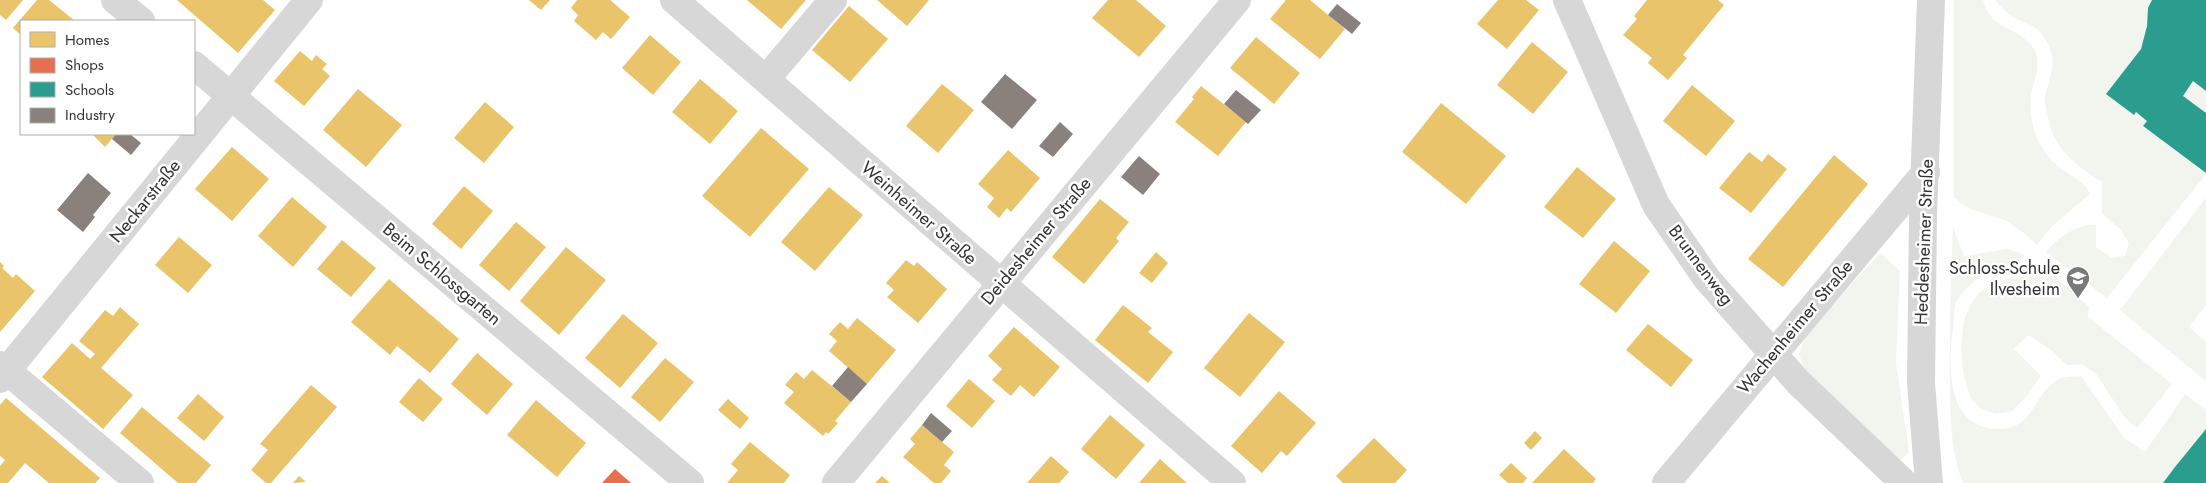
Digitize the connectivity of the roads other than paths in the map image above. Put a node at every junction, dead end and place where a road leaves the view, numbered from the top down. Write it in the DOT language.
graph roads {
  1 [pos="116,0"];
  2 [pos="309,0"];
  3 [pos="674,0"];
  4 [pos="833,0"];
  5 [pos="1237,0"];
  6 [pos="1567,0"];
  7 [pos="1931,0"];
  8 [pos="140,20"];
  9 [pos="195,66"];
  10 [pos="766,79"];
  11 [pos="231,96"];
  12 [pos="1926,172"];
  13 [pos="1000,284"];
  14 [pos="1772,354"];
  15 [pos="2,372"];
  16 [pos="140,483"];
  17 [pos="690,483"];
  18 [pos="836,483"];
  19 [pos="1232,483"];
  20 [pos="1666,483"];
  21 [pos="1904,483"];
  22 [pos="1929,483"];
  1 -- 8 [label="street"];
  2 -- 11 [label="street, Neckarstraße"];
  3 -- 10 [label="street, Weinheimer Straße"];
  4 -- 10 [label="street"];
  5 -- 13 [label="street, Deidesheimer Straße"];
  6 -- 14 [label="street, Brunnenweg"];
  7 -- 12 [label="street, Heddesheimer Straße"];
  9 -- 11 [label="street, Beim Schlossgarten"];
  10 -- 13 [label="street, Weinheimer Straße"];
  11 -- 15 [label="street, Neckarstraße"];
  11 -- 17 [label="street, Beim Schlossgarten"];
  12 -- 14 [label="street, Wachenheimer Straße"];
  12 -- 22 [label="street, Heddesheimer Straße"];
  13 -- 18 [label="street, Deidesheimer Straße"];
  13 -- 19 [label="street, Weinheimer Straße"];
  14 -- 20 [label="street, Wachenheimer Straße"];
  14 -- 21 [label="street, Brunnenweg"];
  15 -- 16 [label="street"];
}
